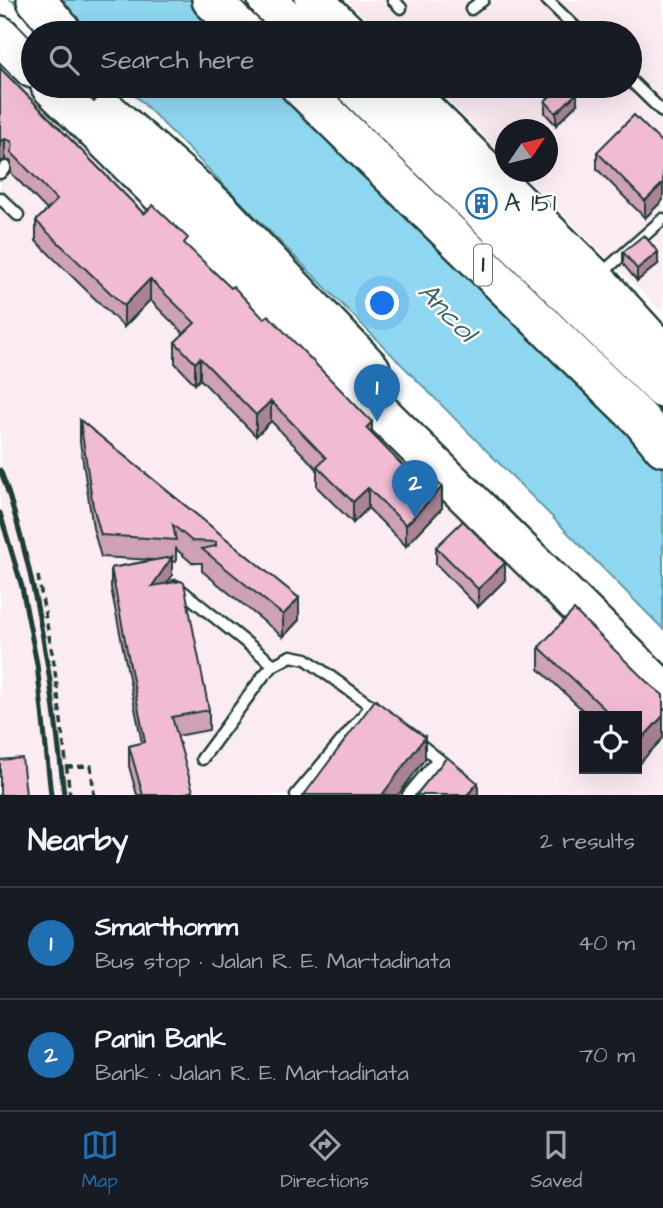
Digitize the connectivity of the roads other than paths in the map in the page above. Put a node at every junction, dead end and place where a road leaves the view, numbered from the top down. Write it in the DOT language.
graph roads {
  1 [pos="36,0"];
  2 [pos="211,0"];
  3 [pos="267,0"];
  4 [pos="314,0"];
  5 [pos="393,0"];
  6 [pos="483,0"];
  7 [pos="547,0"];
  8 [pos="401,8"];
  9 [pos="471,9"];
  10 [pos="54,21"];
  11 [pos="233,21"];
  12 [pos="289,21"];
  13 [pos="336,21"];
  14 [pos="569,21"];
  15 [pos="0,34"];
  16 [pos="21,49"];
  17 [pos="21,56"];
  18 [pos="642,92"];
  19 [pos="64,98"];
  20 [pos="68,98"];
  21 [pos="121,98"];
  22 [pos="311,98"];
  23 [pos="366,98"];
  24 [pos="413,98"];
  25 [pos="663,112"];
  26 [pos="0,198"];
  27 [pos="220,210"];
  28 [pos="18,215"];
  29 [pos="663,219"];
  30 [pos="596,279"];
  31 [pos="663,353"];
  32 [pos="663,389"];
  33 [pos="663,447"];
  34 [pos="175,586"];
  35 [pos="663,660"];
  36 [pos="274,665"];
  37 [pos="663,690"];
  38 [pos="372,705"];
  39 [pos="391,720"];
  40 [pos="410,736"];
  41 [pos="202,759"];
  42 [pos="438,759"];
  43 [pos="464,781"];
  44 [pos="296,795"];
  45 [pos="408,795"];
  1 -- 10 [label="highway"];
  2 -- 11 [label="highway"];
  3 -- 12 [label="highway"];
  4 -- 13 [label="highway"];
  5 -- 8 [label="lane"];
  6 -- 9 [label="lane"];
  7 -- 14 [label="lane"];
  15 -- 16 [label="highway"];
  15 -- 17 [label="highway"];
  18 -- 25 [label="lane"];
  19 -- 37 [label="highway"];
  20 -- 27 [label="highway"];
  21 -- 27 [label="highway"];
  22 -- 33 [label="highway, 1"];
  23 -- 32 [label="highway, 1"];
  24 -- 30 [label="highway"];
  26 -- 28 [label="lane"];
  27 -- 35 [label="highway"];
  29 -- 30 [label="lane"];
  30 -- 31 [label="highway"];
  34 -- 36 [label="lane"];
  36 -- 38 [label="lane"];
  36 -- 41 [label="lane"];
  38 -- 39 [label="lane"];
  38 -- 44 [label="lane"];
  40 -- 42 [label="lane"];
  42 -- 43 [label="lane"];
  42 -- 45 [label="lane"];
}
